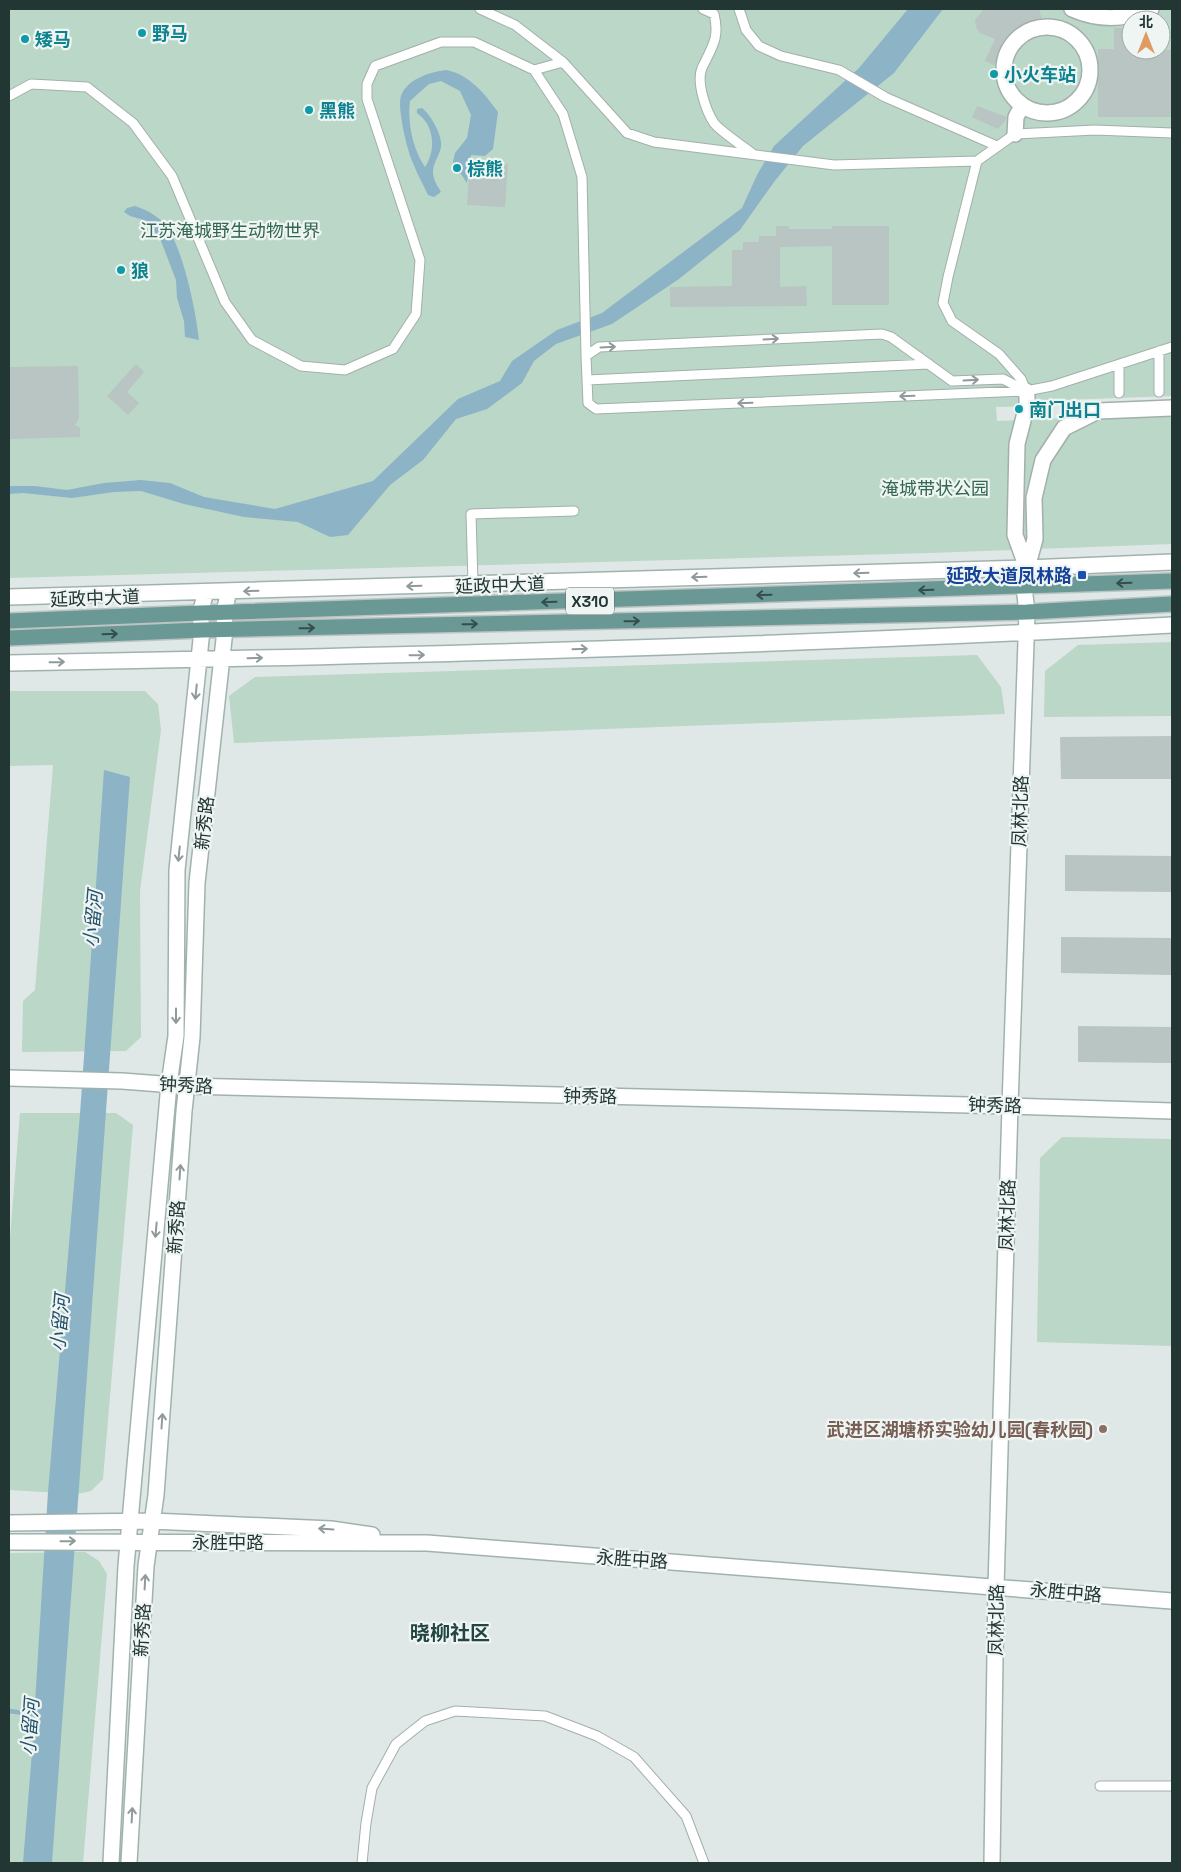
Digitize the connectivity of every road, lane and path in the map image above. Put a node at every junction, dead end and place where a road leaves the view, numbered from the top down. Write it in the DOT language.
graph roads {
  1 [pos="480,9"];
  2 [pos="703,9"];
  3 [pos="739,9"];
  4 [pos="1073,9"];
  5 [pos="1151,9"];
  6 [pos="1064,30"];
  7 [pos="563,62"];
  8 [pos="534,70"];
  9 [pos="9,96"];
  10 [pos="1022,106"];
  11 [pos="1172,133"];
  12 [pos="1015,134"];
  13 [pos="998,146"];
  14 [pos="755,155"];
  15 [pos="977,161"];
  16 [pos="1172,347"];
  17 [pos="1159,351"];
  18 [pos="586,356"];
  19 [pos="929,364"];
  20 [pos="1119,364"];
  21 [pos="587,380"];
  22 [pos="1026,390"];
  23 [pos="1119,392"];
  24 [pos="1160,392"];
  25 [pos="1172,408"];
  26 [pos="574,511"];
  27 [pos="1172,562"];
  28 [pos="1027,568"];
  29 [pos="1172,582"];
  30 [pos="473,584"];
  31 [pos="1024,587"];
  32 [pos="229,591"];
  33 [pos="206,592"];
  34 [pos="9,597"];
  35 [pos="1172,604"];
  36 [pos="224,612"];
  37 [pos="1027,612"];
  38 [pos="200,613"];
  39 [pos="9,621"];
  40 [pos="1172,625"];
  41 [pos="202,630"];
  42 [pos="225,630"];
  43 [pos="1026,633"];
  44 [pos="9,638"];
  45 [pos="199,659"];
  46 [pos="222,659"];
  47 [pos="9,662"];
  48 [pos="9,1078"];
  49 [pos="169,1084"];
  50 [pos="187,1086"];
  51 [pos="1010,1106"];
  52 [pos="1172,1112"];
  53 [pos="152,1521"];
  54 [pos="130,1522"];
  55 [pos="9,1523"];
  56 [pos="128,1541"];
  57 [pos="9,1542"];
  58 [pos="149,1542"];
  59 [pos="426,1543"];
  60 [pos="996,1586"];
  61 [pos="1172,1601"];
  62 [pos="1100,1786"];
  63 [pos="1172,1786"];
  64 [pos="111,1863"];
  65 [pos="129,1863"];
  66 [pos="362,1863"];
  67 [pos="704,1863"];
  68 [pos="992,1863"];
  1 -- 7 [label="lane"];
  2 -- 14 [label="lane"];
  3 -- 13 [label="lane"];
  4 -- 5 [label="street"];
  4 -- 6 [label="street"];
  6 -- 10 [label="street"];
  6 -- 10 [label="street"];
  7 -- 8 [label="lane"];
  7 -- 14 [label="lane"];
  8 -- 9 [label="lane"];
  8 -- 18 [label="lane"];
  10 -- 12 [label="street"];
  11 -- 12 [label="lane"];
  12 -- 13 [label="lane"];
  13 -- 15 [label="lane"];
  14 -- 15 [label="lane"];
  15 -- 22 [label="lane"];
  16 -- 17 [label="lane"];
  17 -- 20 [label="lane"];
  17 -- 24 [label="lane"];
  18 -- 19 [label="lane, one-way"];
  18 -- 21 [label="lane"];
  19 -- 21 [label="lane"];
  19 -- 22 [label="lane, one-way"];
  20 -- 22 [label="lane"];
  20 -- 23 [label="lane"];
  22 -- 21 [label="lane, one-way"];
  22 -- 28 [label="street"];
  25 -- 28 [label="street, 凤林北路"];
  26 -- 30 [label="lane"];
  27 -- 28 [label="street"];
  28 -- 30 [label="street, one-way"];
  28 -- 31 [label="street, 凤林北路"];
  29 -- 31 [label="main road, 延政中大道 / X310, one-way"];
  30 -- 32 [label="street, one-way"];
  31 -- 36 [label="main road, 延政中大道 / X310, one-way"];
  31 -- 37 [label="street, 凤林北路"];
  32 -- 33 [label="street"];
  32 -- 36 [label="street, 新秀路"];
  33 -- 34 [label="street"];
  33 -- 38 [label="street, 新秀路"];
  35 -- 37 [label="main road, 延政中大道 / X310"];
  36 -- 38 [label="main road, 延政中大道 / X310"];
  36 -- 42 [label="street, 新秀路"];
  42 -- 37 [label="main road, 延政中大道 / X310, one-way"];
  37 -- 43 [label="street, 凤林北路"];
  38 -- 39 [label="main road, 延政中大道 / X310"];
  38 -- 41 [label="street, 新秀路"];
  40 -- 43 [label="street"];
  41 -- 42 [label="main road, 延政中大道 / X310"];
  44 -- 41 [label="main road, 延政中大道 / X310, one-way"];
  41 -- 45 [label="street, 新秀路"];
  42 -- 46 [label="street, 新秀路"];
  46 -- 43 [label="street, one-way"];
  43 -- 51 [label="street, 凤林北路"];
  45 -- 46 [label="street"];
  47 -- 45 [label="street, one-way"];
  45 -- 49 [label="street, 新秀路, one-way"];
  46 -- 50 [label="street, 新秀路"];
  48 -- 49 [label="street, 钟秀路"];
  49 -- 50 [label="street, 钟秀路"];
  49 -- 54 [label="street, 新秀路, one-way"];
  50 -- 51 [label="street, 钟秀路"];
  53 -- 50 [label="street, 新秀路, one-way"];
  51 -- 52 [label="street, 钟秀路"];
  51 -- 60 [label="street, 凤林北路"];
  53 -- 54 [label="street"];
  53 -- 58 [label="street, 新秀路"];
  59 -- 53 [label="street, one-way"];
  54 -- 55 [label="street"];
  54 -- 56 [label="street, 新秀路"];
  57 -- 56 [label="street, 永胜中路, one-way"];
  56 -- 58 [label="street, 永胜中路"];
  56 -- 64 [label="street, 新秀路"];
  58 -- 59 [label="street, 永胜中路"];
  65 -- 58 [label="street, 新秀路, one-way"];
  59 -- 60 [label="street, 永胜中路"];
  60 -- 61 [label="street, 永胜中路"];
  60 -- 68 [label="street, 凤林北路"];
  62 -- 63 [label="lane"];
  66 -- 67 [label="lane"];
}
